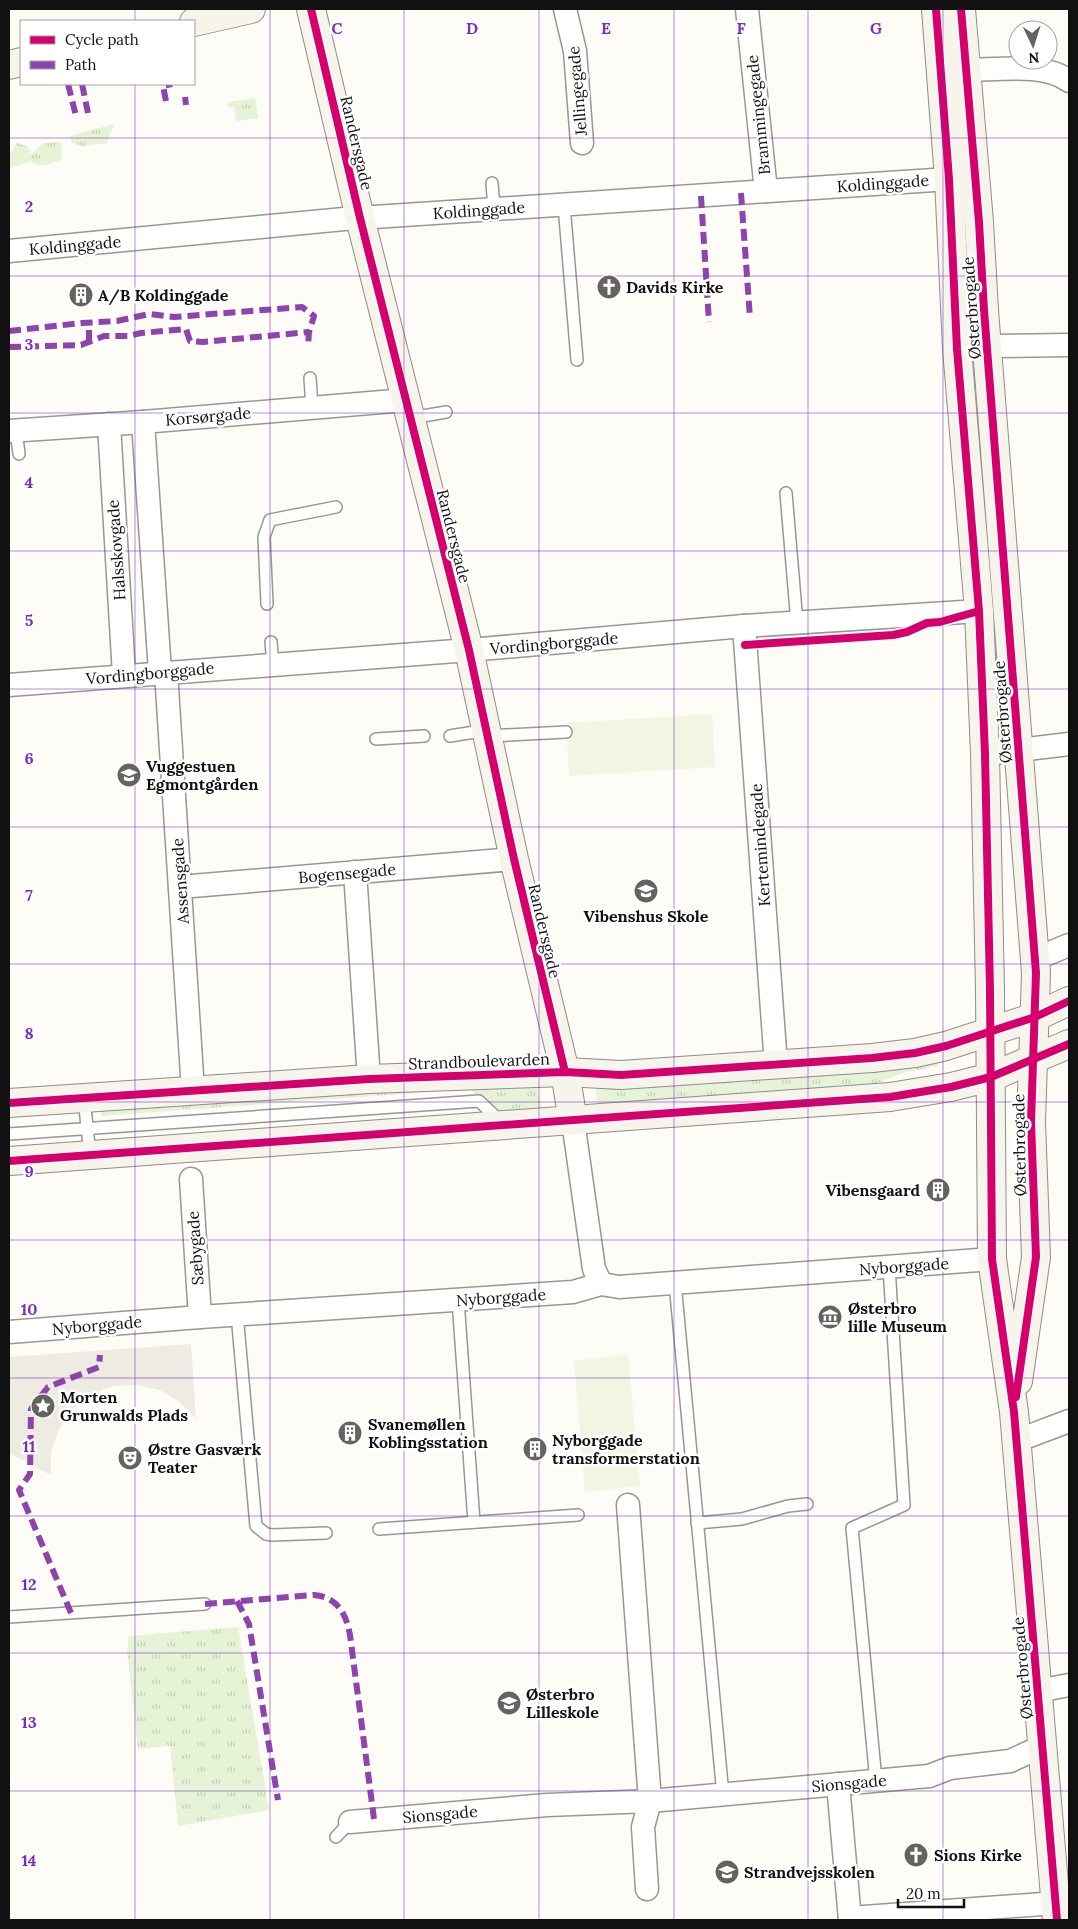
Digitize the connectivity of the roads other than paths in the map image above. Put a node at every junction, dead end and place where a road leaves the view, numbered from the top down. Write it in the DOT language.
graph roads {
  1 [pos="251,9"];
  2 [pos="311,9"];
  3 [pos="564,9"];
  4 [pos="747,9"];
  5 [pos="936,9"];
  6 [pos="961,9"];
  7 [pos="195,22"];
  8 [pos="953,71"];
  9 [pos="1069,81"];
  10 [pos="582,143"];
  11 [pos="962,178"];
  12 [pos="492,183"];
  13 [pos="766,191"];
  14 [pos="564,205"];
  15 [pos="494,210"];
  16 [pos="360,218"];
  17 [pos="9,251"];
  18 [pos="1069,345"];
  19 [pos="988,346"];
  20 [pos="958,349"];
  21 [pos="577,360"];
  22 [pos="310,378"];
  23 [pos="312,407"];
  24 [pos="408,409"];
  25 [pos="446,412"];
  26 [pos="143,422"];
  27 [pos="109,424"];
  28 [pos="12,430"];
  29 [pos="19,454"];
  30 [pos="786,493"];
  31 [pos="336,507"];
  32 [pos="267,604"];
  33 [pos="1008,609"];
  34 [pos="979,611"];
  35 [pos="797,623"];
  36 [pos="744,626"];
  37 [pos="469,650"];
  38 [pos="163,672"];
  39 [pos="124,675"];
  40 [pos="9,685"];
  41 [pos="566,732"];
  42 [pos="487,733"];
  43 [pos="424,736"];
  44 [pos="450,736"];
  45 [pos="376,738"];
  46 [pos="1069,744"];
  47 [pos="1018,749"];
  48 [pos="985,754"];
  49 [pos="514,859"];
  50 [pos="355,872"];
  51 [pos="180,887"];
  52 [pos="1069,945"];
  53 [pos="1035,958"];
  54 [pos="1069,1002"];
  55 [pos="1035,1017"];
  56 [pos="991,1032"];
  57 [pos="1069,1044"];
  58 [pos="1032,1060"];
  59 [pos="776,1065"];
  60 [pos="564,1072"];
  61 [pos="991,1077"];
  62 [pos="369,1079"];
  63 [pos="193,1091"];
  64 [pos="84,1098"];
  65 [pos="9,1103"];
  66 [pos="573,1121"];
  67 [pos="9,1134"];
  68 [pos="89,1142"];
  69 [pos="9,1161"];
  70 [pos="191,1179"];
  71 [pos="992,1259"];
  72 [pos="889,1267"];
  73 [pos="676,1283"];
  74 [pos="601,1284"];
  75 [pos="458,1300"];
  76 [pos="238,1314"];
  77 [pos="200,1317"];
  78 [pos="9,1332"];
  79 [pos="1014,1412"];
  80 [pos="1069,1421"];
  81 [pos="1016,1441"];
  82 [pos="807,1504"];
  83 [pos="628,1505"];
  84 [pos="578,1515"];
  85 [pos="474,1522"];
  86 [pos="697,1523"];
  87 [pos="379,1529"];
  88 [pos="326,1533"];
  89 [pos="205,1604"];
  90 [pos="9,1616"];
  91 [pos="1069,1685"];
  92 [pos="1038,1692"];
  93 [pos="1043,1746"];
  94 [pos="876,1781"];
  95 [pos="838,1784"];
  96 [pos="723,1795"];
  97 [pos="650,1801"];
  98 [pos="343,1829"];
  99 [pos="647,1889"];
  100 [pos="1057,1911"];
  101 [pos="850,1919"];
  1 -- 7 [label="street"];
  2 -- 16 [label="street, Randersgade"];
  3 -- 10 [label="street, Jellingegade"];
  4 -- 13 [label="street, Brammingegade"];
  5 -- 8 [label="street, Østerbrogade"];
  6 -- 8 [label="street, Østerbrogade"];
  8 -- 9 [label="street"];
  8 -- 11 [label="street, Østerbrogade"];
  11 -- 13 [label="street, Koldinggade"];
  11 -- 19 [label="street, Østerbrogade"];
  11 -- 20 [label="street, Østerbrogade"];
  12 -- 15 [label="lane"];
  13 -- 14 [label="street, Koldinggade"];
  14 -- 15 [label="street, Koldinggade"];
  14 -- 21 [label="lane"];
  15 -- 16 [label="street, Koldinggade"];
  16 -- 17 [label="street, Koldinggade"];
  16 -- 24 [label="street, Randersgade"];
  18 -- 19 [label="street"];
  19 -- 20 [label="street"];
  19 -- 33 [label="street, Østerbrogade"];
  20 -- 34 [label="street, Østerbrogade"];
  22 -- 23 [label="lane"];
  23 -- 24 [label="street, Korsørgade"];
  23 -- 26 [label="street, Korsørgade"];
  24 -- 25 [label="lane"];
  24 -- 37 [label="street, Randersgade"];
  26 -- 27 [label="street, Korsørgade"];
  26 -- 38 [label="street"];
  27 -- 28 [label="street, Korsørgade"];
  27 -- 39 [label="street, Halsskovgade"];
  28 -- 29 [label="lane"];
  30 -- 35 [label="lane"];
  31 -- 32 [label="lane"];
  33 -- 34 [label="street"];
  33 -- 47 [label="street, Østerbrogade"];
  34 -- 35 [label="street, Vordingborggade"];
  34 -- 48 [label="street, Østerbrogade"];
  35 -- 36 [label="street, Vordingborggade"];
  36 -- 37 [label="street, Vordingborggade"];
  36 -- 59 [label="street, Kertemindegade"];
  37 -- 38 [label="street, Vordingborggade"];
  37 -- 42 [label="street, Randersgade"];
  38 -- 39 [label="street, Vordingborggade"];
  38 -- 51 [label="street, Assensgade"];
  39 -- 40 [label="street, Vordingborggade"];
  41 -- 42 [label="lane"];
  42 -- 44 [label="lane"];
  42 -- 49 [label="street, Randersgade"];
  43 -- 45 [label="lane"];
  46 -- 47 [label="street"];
  47 -- 48 [label="street"];
  47 -- 53 [label="street, Østerbrogade"];
  48 -- 56 [label="street, Østerbrogade"];
  49 -- 50 [label="street, Bogensegade"];
  49 -- 60 [label="street, Randersgade"];
  50 -- 51 [label="street, Bogensegade"];
  50 -- 62 [label="street"];
  51 -- 63 [label="street, Assensgade"];
  52 -- 53 [label="street"];
  53 -- 55 [label="street, Østerbrogade"];
  54 -- 55 [label="street, Strandboulevarden"];
  55 -- 56 [label="street, Strandboulevarden"];
  55 -- 58 [label="street, Østerbrogade"];
  56 -- 59 [label="street, Strandboulevarden"];
  56 -- 61 [label="street, Østerbrogade"];
  57 -- 58 [label="street"];
  58 -- 61 [label="street"];
  58 -- 79 [label="street, Østerbrogade"];
  59 -- 60 [label="street, Strandboulevarden"];
  60 -- 62 [label="street, Strandboulevarden"];
  60 -- 66 [label="street, Randersgade"];
  61 -- 66 [label="street"];
  61 -- 71 [label="street, Østerbrogade"];
  62 -- 63 [label="street, Strandboulevarden"];
  63 -- 64 [label="street, Strandboulevarden"];
  64 -- 65 [label="street, Strandboulevarden"];
  64 -- 68 [label="lane"];
  66 -- 68 [label="street"];
  66 -- 74 [label="street"];
  67 -- 68 [label="lane"];
  68 -- 69 [label="street"];
  70 -- 77 [label="street, Sæbygade"];
  71 -- 72 [label="street, Nyborggade"];
  71 -- 79 [label="street, Østerbrogade"];
  72 -- 73 [label="street, Nyborggade"];
  72 -- 94 [label="lane"];
  73 -- 74 [label="street, Nyborggade"];
  73 -- 86 [label="lane"];
  74 -- 75 [label="street, Nyborggade"];
  75 -- 76 [label="street, Nyborggade"];
  75 -- 85 [label="lane"];
  76 -- 77 [label="street, Nyborggade"];
  76 -- 88 [label="lane"];
  77 -- 78 [label="street, Nyborggade"];
  79 -- 81 [label="street, Østerbrogade"];
  80 -- 81 [label="street"];
  81 -- 92 [label="street, Østerbrogade"];
  82 -- 86 [label="lane"];
  83 -- 97 [label="street"];
  84 -- 85 [label="lane"];
  85 -- 87 [label="lane"];
  86 -- 96 [label="lane"];
  89 -- 90 [label="lane"];
  91 -- 92 [label="street"];
  92 -- 93 [label="street, Østerbrogade"];
  93 -- 94 [label="street, Sionsgade"];
  93 -- 100 [label="street, Østerbrogade"];
  94 -- 95 [label="street, Sionsgade"];
  95 -- 96 [label="street, Sionsgade"];
  95 -- 101 [label="street"];
  96 -- 97 [label="street, Sionsgade"];
  97 -- 98 [label="street, Sionsgade"];
  97 -- 99 [label="street"];
  100 -- 101 [label="street, Østerbrogade"];
}
